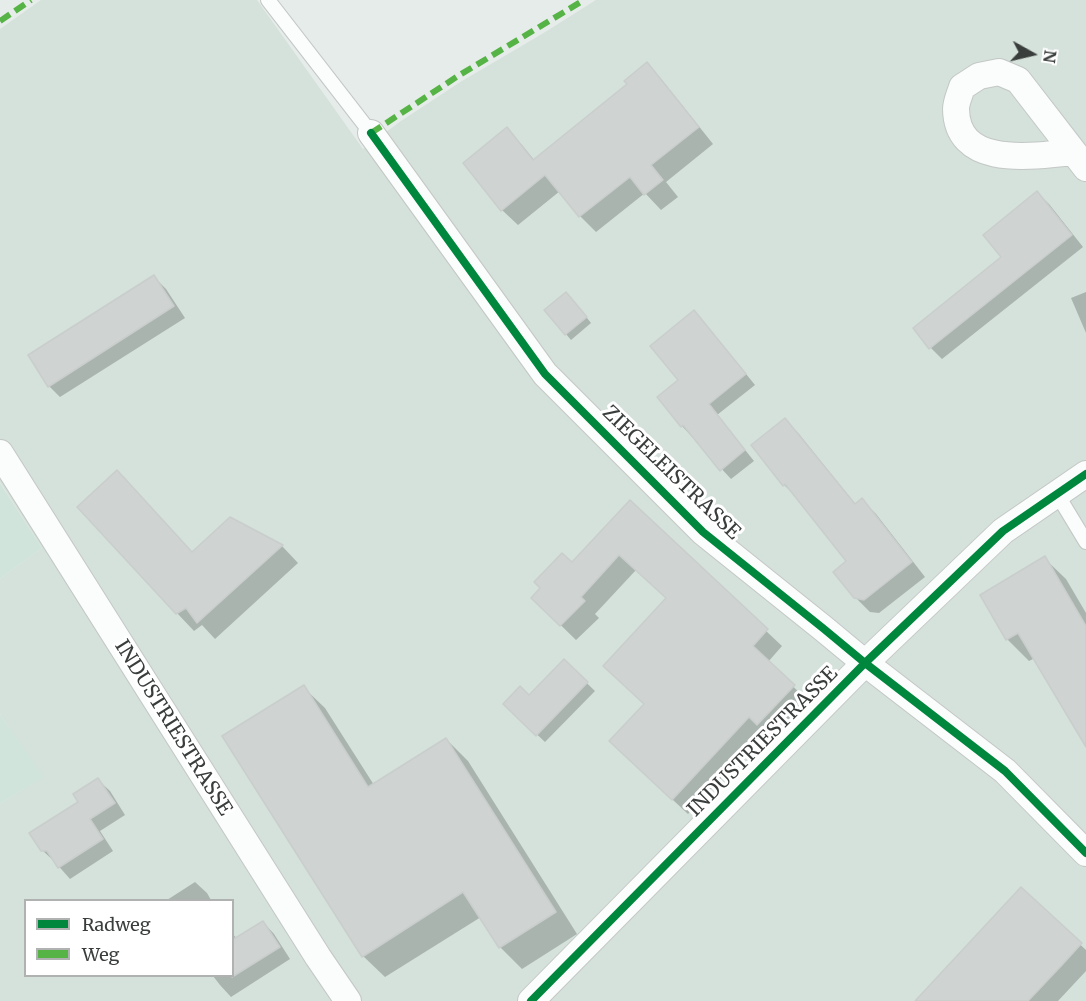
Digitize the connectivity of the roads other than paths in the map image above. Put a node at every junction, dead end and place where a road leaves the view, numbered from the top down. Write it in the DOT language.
graph roads {
  1 [pos="268,0"];
  2 [pos="371,133"];
  3 [pos="0,453"];
  4 [pos="1086,474"];
  5 [pos="1057,494"];
  6 [pos="1086,542"];
  7 [pos="865,663"];
  8 [pos="1086,853"];
  9 [pos="348,1001"];
  10 [pos="531,1001"];
  1 -- 2 [label="lane, ZIEGELEISTRASSE"];
  2 -- 7 [label="street, ZIEGELEISTRASSE"];
  3 -- 9 [label="street, INDUSTRIESTRASSE"];
  4 -- 5 [label="street, INDUSTRIESTRASSE"];
  5 -- 6 [label="lane"];
  5 -- 7 [label="street, INDUSTRIESTRASSE"];
  7 -- 8 [label="street, ZIEGELEISTRASSE"];
  7 -- 10 [label="street, INDUSTRIESTRASSE"];
}
